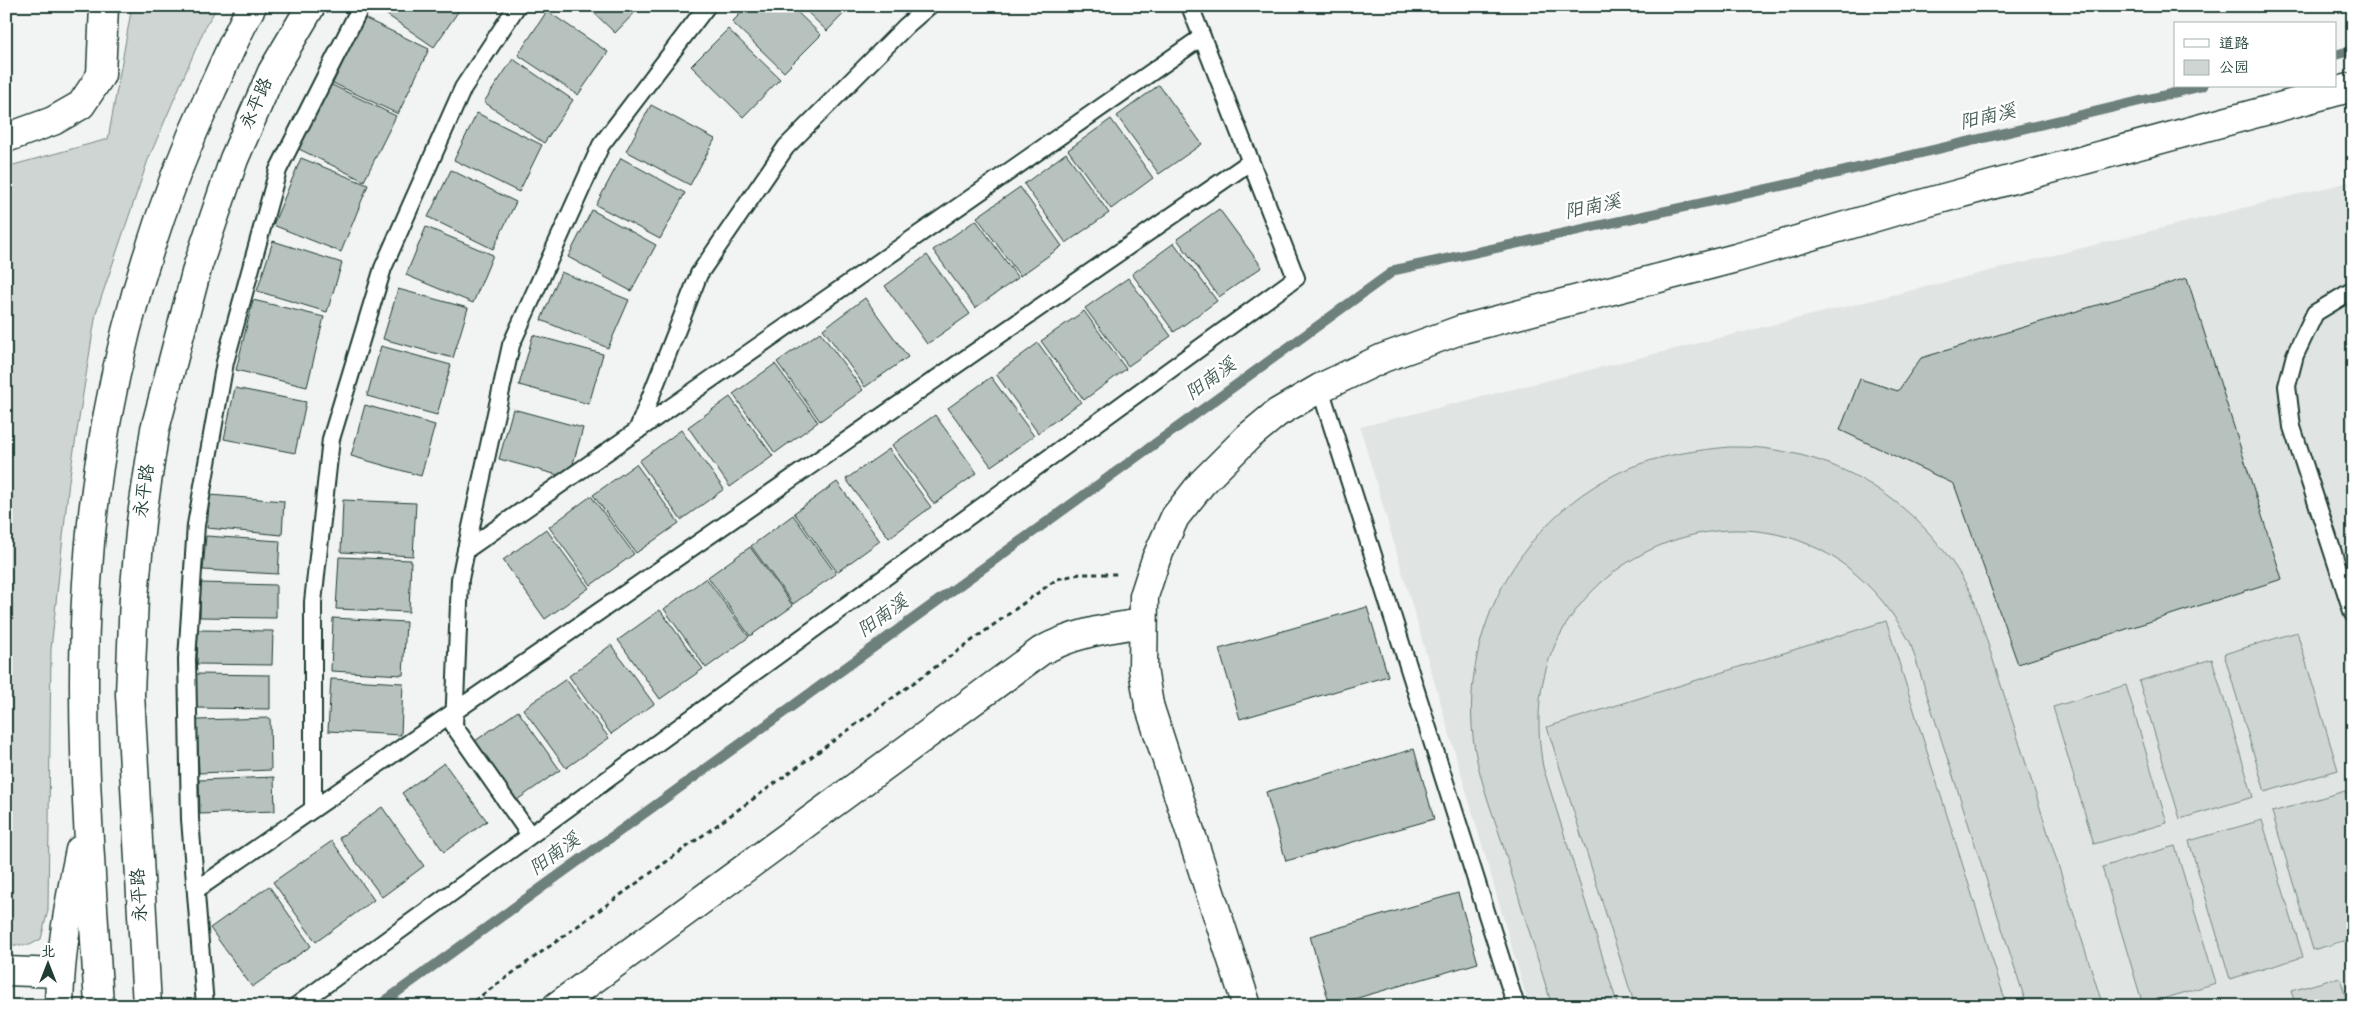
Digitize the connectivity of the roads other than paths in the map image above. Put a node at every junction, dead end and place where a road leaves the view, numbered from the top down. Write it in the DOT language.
graph roads {
  1 [pos="104,6"];
  2 [pos="252,6"];
  3 [pos="311,6"];
  4 [pos="361,6"];
  5 [pos="518,6"];
  6 [pos="707,6"];
  7 [pos="928,6"];
  8 [pos="1190,6"];
  9 [pos="1202,37"];
  10 [pos="2353,87"];
  11 [pos="6,138"];
  12 [pos="1250,162"];
  13 [pos="2353,290"];
  14 [pos="1320,388"];
  15 [pos="637,431"];
  16 [pos="466,550"];
  17 [pos="2353,614"];
  18 [pos="1143,623"];
  19 [pos="455,711"];
  20 [pos="313,809"];
  21 [pos="88,817"];
  22 [pos="530,835"];
  23 [pos="196,890"];
  24 [pos="6,971"];
  25 [pos="59,973"];
  26 [pos="59,1006"];
  27 [pos="99,1006"];
  28 [pos="147,1006"];
  29 [pos="205,1006"];
  30 [pos="296,1006"];
  31 [pos="557,1006"];
  32 [pos="1248,1006"];
  33 [pos="1516,1006"];
  1 -- 11 [label="street"];
  2 -- 21 [label="street"];
  3 -- 28 [label="street, 永平路"];
  4 -- 23 [label="lane"];
  5 -- 20 [label="lane"];
  6 -- 16 [label="lane"];
  7 -- 15 [label="lane"];
  8 -- 9 [label="lane"];
  9 -- 12 [label="lane"];
  9 -- 15 [label="lane"];
  10 -- 14 [label="street"];
  12 -- 19 [label="lane"];
  12 -- 22 [label="lane"];
  13 -- 17 [label="lane"];
  14 -- 18 [label="street"];
  14 -- 33 [label="lane"];
  15 -- 16 [label="lane"];
  16 -- 19 [label="lane"];
  18 -- 31 [label="street"];
  18 -- 32 [label="street"];
  19 -- 20 [label="lane"];
  19 -- 22 [label="lane"];
  20 -- 23 [label="lane"];
  21 -- 25 [label="street"];
  21 -- 27 [label="street"];
  22 -- 30 [label="lane"];
  23 -- 29 [label="lane"];
  24 -- 25 [label="street"];
  25 -- 26 [label="street"];
}
